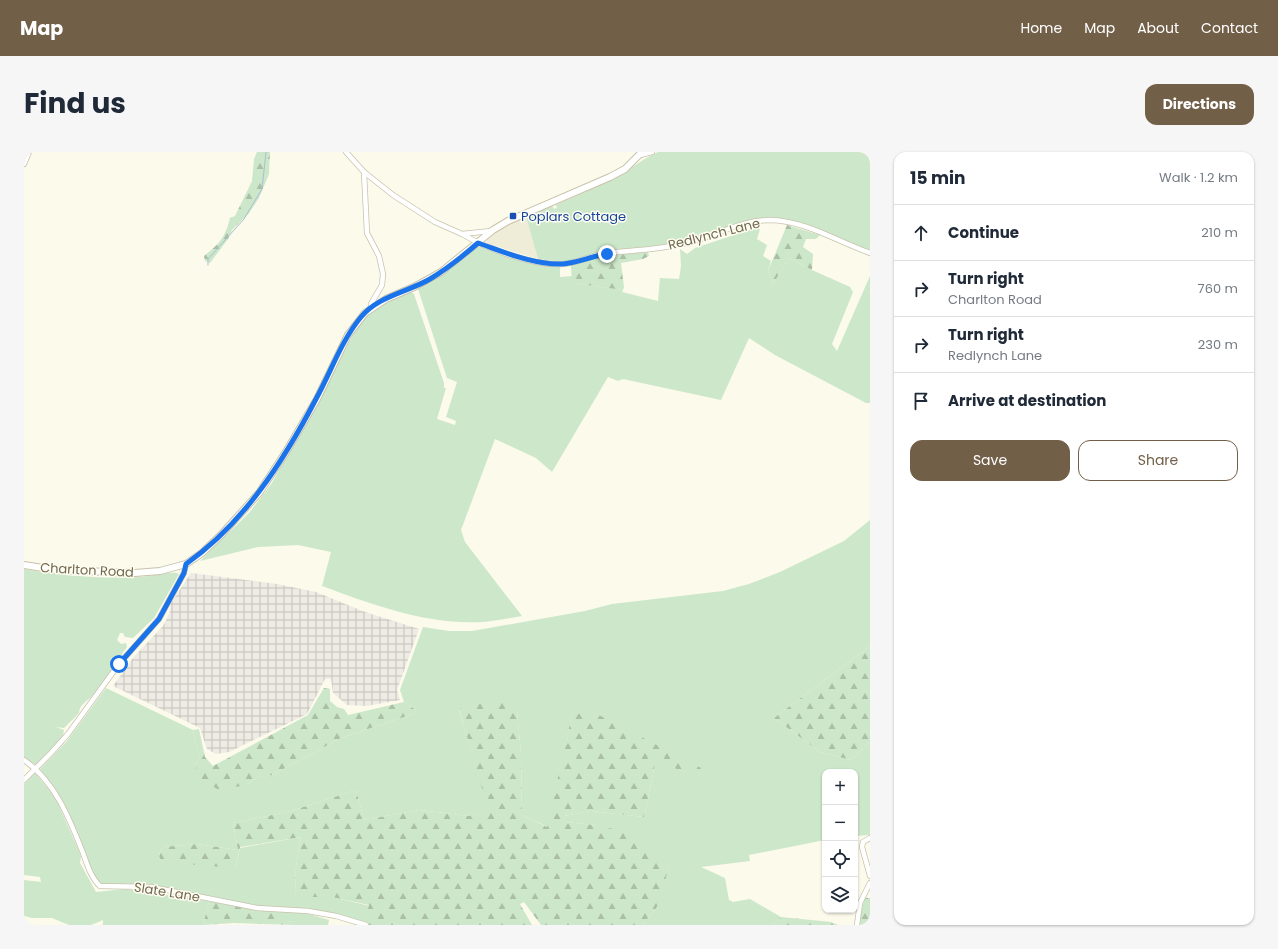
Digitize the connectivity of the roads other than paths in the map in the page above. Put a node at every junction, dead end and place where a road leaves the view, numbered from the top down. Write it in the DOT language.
graph roads {
  1 [pos="29,152"];
  2 [pos="346,152"];
  3 [pos="652,152"];
  4 [pos="641,153"];
  5 [pos="24,164"];
  6 [pos="364,172"];
  7 [pos="493,230"];
  8 [pos="462,234"];
  9 [pos="478,243"];
  10 [pos="870,253"];
  11 [pos="376,295"];
  12 [pos="379,303"];
  13 [pos="370,308"];
  14 [pos="186,564"];
  15 [pos="24,566"];
  16 [pos="24,760"];
  17 [pos="36,768"];
  18 [pos="24,780"];
  19 [pos="870,838"];
  20 [pos="870,876"];
  21 [pos="870,883"];
  22 [pos="366,925"];
  23 [pos="857,925"];
  1 -- 5 [label="street"];
  2 -- 6 [label="street, Redlynch Lane"];
  3 -- 4 [label="street"];
  4 -- 7 [label="street, Charlton Road"];
  6 -- 8 [label="street, Redlynch Lane"];
  6 -- 11 [label="street"];
  7 -- 8 [label="street"];
  7 -- 9 [label="street, Charlton Road"];
  8 -- 9 [label="street, Redlynch Lane"];
  9 -- 10 [label="street, Redlynch Lane"];
  9 -- 12 [label="street, Charlton Road"];
  11 -- 12 [label="street"];
  11 -- 13 [label="street"];
  12 -- 13 [label="street, Charlton Road"];
  13 -- 14 [label="street, Charlton Road"];
  14 -- 15 [label="street, Charlton Road"];
  14 -- 17 [label="street"];
  16 -- 17 [label="street"];
  17 -- 18 [label="street"];
  17 -- 22 [label="street, Slate Lane"];
  19 -- 20 [label="street"];
  21 -- 23 [label="street"];
}
